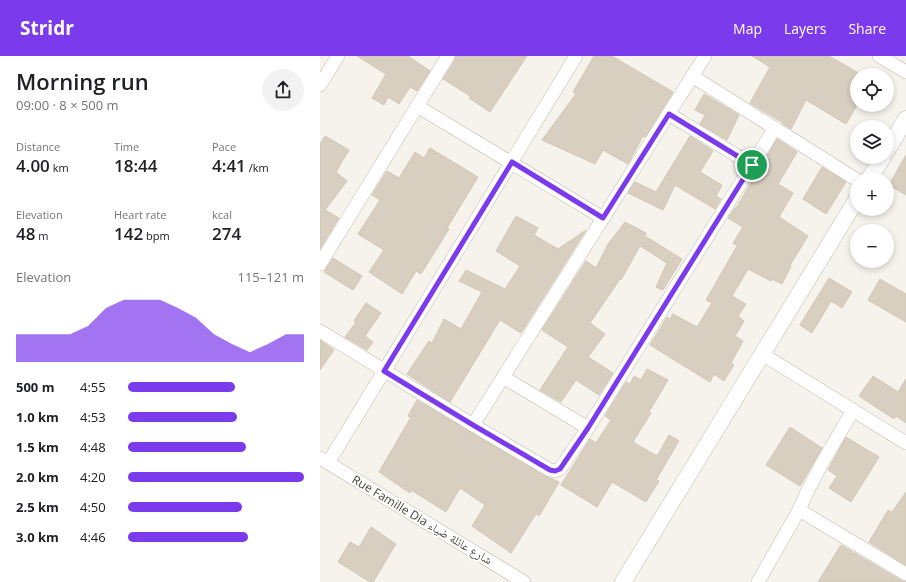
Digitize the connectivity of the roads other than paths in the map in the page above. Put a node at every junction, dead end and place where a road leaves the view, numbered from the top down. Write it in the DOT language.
graph roads {
  1 [pos="338,56"];
  2 [pos="448,56"];
  3 [pos="576,56"];
  4 [pos="705,56"];
  5 [pos="879,56"];
  6 [pos="906,72"];
  7 [pos="692,76"];
  8 [pos="320,85"];
  9 [pos="417,106"];
  10 [pos="669,114"];
  11 [pos="906,119"];
  12 [pos="775,128"];
  13 [pos="894,139"];
  14 [pos="512,162"];
  15 [pos="752,165"];
  16 [pos="850,176"];
  17 [pos="850,210"];
  18 [pos="603,218"];
  19 [pos="320,264"];
  20 [pos="320,331"];
  21 [pos="762,354"];
  22 [pos="384,371"];
  23 [pos="503,377"];
  24 [pos="853,410"];
  25 [pos="473,425"];
  26 [pos="588,428"];
  27 [pos="906,443"];
  28 [pos="324,460"];
  29 [pos="799,510"];
  30 [pos="906,574"];
  31 [pos="524,582"];
  32 [pos="623,582"];
  33 [pos="758,582"];
  1 -- 8 [label="street"];
  2 -- 9 [label="street"];
  3 -- 14 [label="street"];
  4 -- 7 [label="street"];
  5 -- 6 [label="street"];
  7 -- 10 [label="street"];
  7 -- 12 [label="street"];
  9 -- 14 [label="street"];
  9 -- 19 [label="street"];
  10 -- 15 [label="street"];
  10 -- 18 [label="street"];
  11 -- 13 [label="street"];
  12 -- 15 [label="street"];
  12 -- 16 [label="street"];
  14 -- 18 [label="street"];
  14 -- 22 [label="street"];
  15 -- 26 [label="street"];
  17 -- 21 [label="street"];
  18 -- 23 [label="street"];
  20 -- 22 [label="street"];
  21 -- 24 [label="street"];
  21 -- 32 [label="street"];
  22 -- 25 [label="street"];
  22 -- 28 [label="street"];
  23 -- 25 [label="street"];
  23 -- 26 [label="street"];
  24 -- 27 [label="street"];
  24 -- 29 [label="street"];
  25 -- 26 [label="street"];
  28 -- 31 [label="street, Rue Famille Dia شارع عائلة ضياء"];
  29 -- 30 [label="street"];
  29 -- 33 [label="street"];
}
